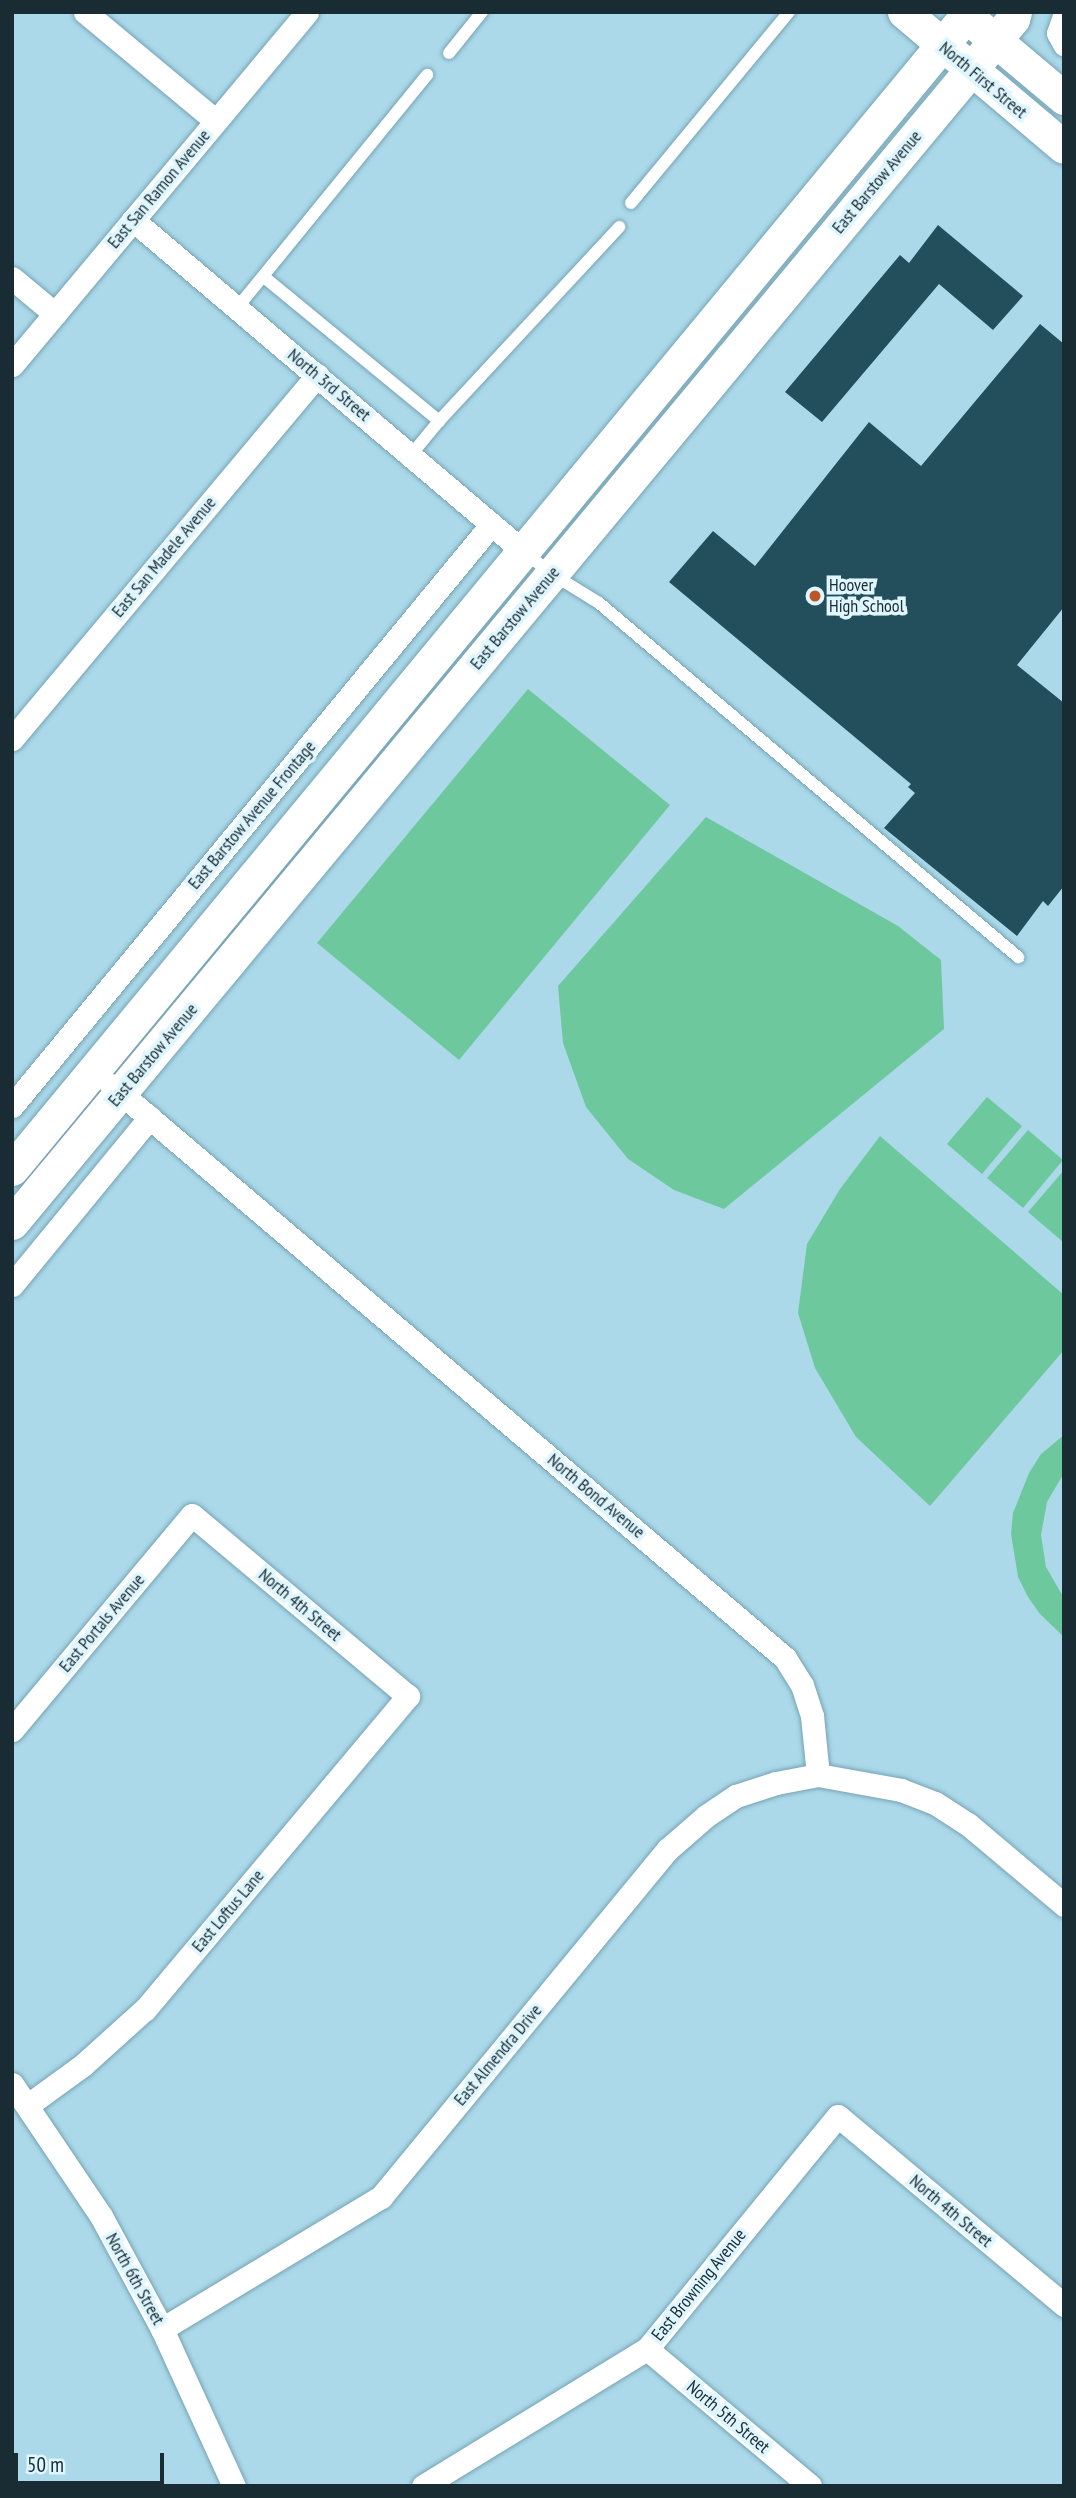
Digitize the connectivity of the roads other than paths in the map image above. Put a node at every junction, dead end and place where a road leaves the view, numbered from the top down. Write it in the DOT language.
graph roads {
  1 [pos="85,12"];
  2 [pos="307,12"];
  3 [pos="482,12"];
  4 [pos="789,12"];
  5 [pos="904,12"];
  6 [pos="1015,12"];
  7 [pos="965,13"];
  8 [pos="994,40"];
  9 [pos="941,45"];
  10 [pos="449,53"];
  11 [pos="970,69"];
  12 [pos="427,75"];
  13 [pos="1064,98"];
  14 [pos="216,121"];
  15 [pos="1064,147"];
  16 [pos="631,203"];
  17 [pos="133,220"];
  18 [pos="619,228"];
  19 [pos="264,277"];
  20 [pos="12,278"];
  21 [pos="237,308"];
  22 [pos="55,314"];
  23 [pos="12,365"];
  24 [pos="317,375"];
  25 [pos="439,421"];
  26 [pos="411,455"];
  27 [pos="491,525"];
  28 [pos="523,552"];
  29 [pos="552,575"];
  30 [pos="12,739"];
  31 [pos="1018,957"];
  32 [pos="94,1071"];
  33 [pos="121,1094"];
  34 [pos="12,1105"];
  35 [pos="150,1117"];
  36 [pos="12,1169"];
  37 [pos="12,1223"];
  38 [pos="12,1285"];
  39 [pos="192,1515"];
  40 [pos="408,1696"];
  41 [pos="12,1730"];
  42 [pos="818,1775"];
  43 [pos="1064,1905"];
  44 [pos="12,2084"];
  45 [pos="28,2105"];
  46 [pos="838,2116"];
  47 [pos="1064,2305"];
  48 [pos="162,2329"];
  49 [pos="647,2349"];
  50 [pos="234,2486"];
  51 [pos="423,2486"];
  52 [pos="810,2486"];
  1 -- 14 [label="street"];
  2 -- 14 [label="street, East San Ramon Avenue"];
  3 -- 10 [label="lane"];
  4 -- 16 [label="lane"];
  5 -- 9 [label="main road, North First Street"];
  6 -- 8 [label="main road, East Barstow Avenue"];
  7 -- 8 [label="main road"];
  7 -- 9 [label="main road, East Barstow Avenue"];
  8 -- 11 [label="main road, East Barstow Avenue"];
  8 -- 13 [label="main road"];
  9 -- 11 [label="main road, North First Street"];
  9 -- 28 [label="main road, East Barstow Avenue"];
  11 -- 15 [label="main road, North First Street"];
  11 -- 29 [label="main road, East Barstow Avenue"];
  12 -- 19 [label="lane"];
  14 -- 17 [label="street, East San Ramon Avenue"];
  17 -- 21 [label="street, North 3rd Street"];
  17 -- 22 [label="street, East San Ramon Avenue"];
  18 -- 25 [label="lane"];
  19 -- 21 [label="lane"];
  19 -- 25 [label="lane"];
  20 -- 22 [label="street"];
  21 -- 24 [label="street, North 3rd Street"];
  22 -- 23 [label="street, East San Ramon Avenue"];
  24 -- 26 [label="street, North 3rd Street"];
  24 -- 30 [label="street, East San Madele Avenue"];
  25 -- 26 [label="lane"];
  26 -- 27 [label="street, North 3rd Street"];
  27 -- 28 [label="street, North 3rd Street"];
  27 -- 34 [label="street, East Barstow Avenue Frontage"];
  28 -- 29 [label="lane"];
  28 -- 32 [label="main road, East Barstow Avenue"];
  29 -- 31 [label="lane"];
  29 -- 33 [label="main road, East Barstow Avenue"];
  32 -- 33 [label="street, North Bond Avenue"];
  32 -- 36 [label="main road, East Barstow Avenue"];
  33 -- 35 [label="street, North Bond Avenue"];
  33 -- 37 [label="main road, East Barstow Avenue"];
  35 -- 38 [label="street"];
  35 -- 42 [label="street, North Bond Avenue"];
  39 -- 40 [label="street, North 4th Street"];
  39 -- 41 [label="street, East Portals Avenue"];
  40 -- 45 [label="street, East Loftus Lane"];
  42 -- 43 [label="street"];
  42 -- 48 [label="street, East Almendra Drive"];
  44 -- 45 [label="street, North 6th Street"];
  45 -- 48 [label="street, North 6th Street"];
  46 -- 47 [label="street, North 4th Street"];
  46 -- 49 [label="street, East Browning Avenue"];
  48 -- 50 [label="street, North 6th Street"];
  49 -- 51 [label="street, East Browning Avenue"];
  49 -- 52 [label="street, North 5th Street"];
}
